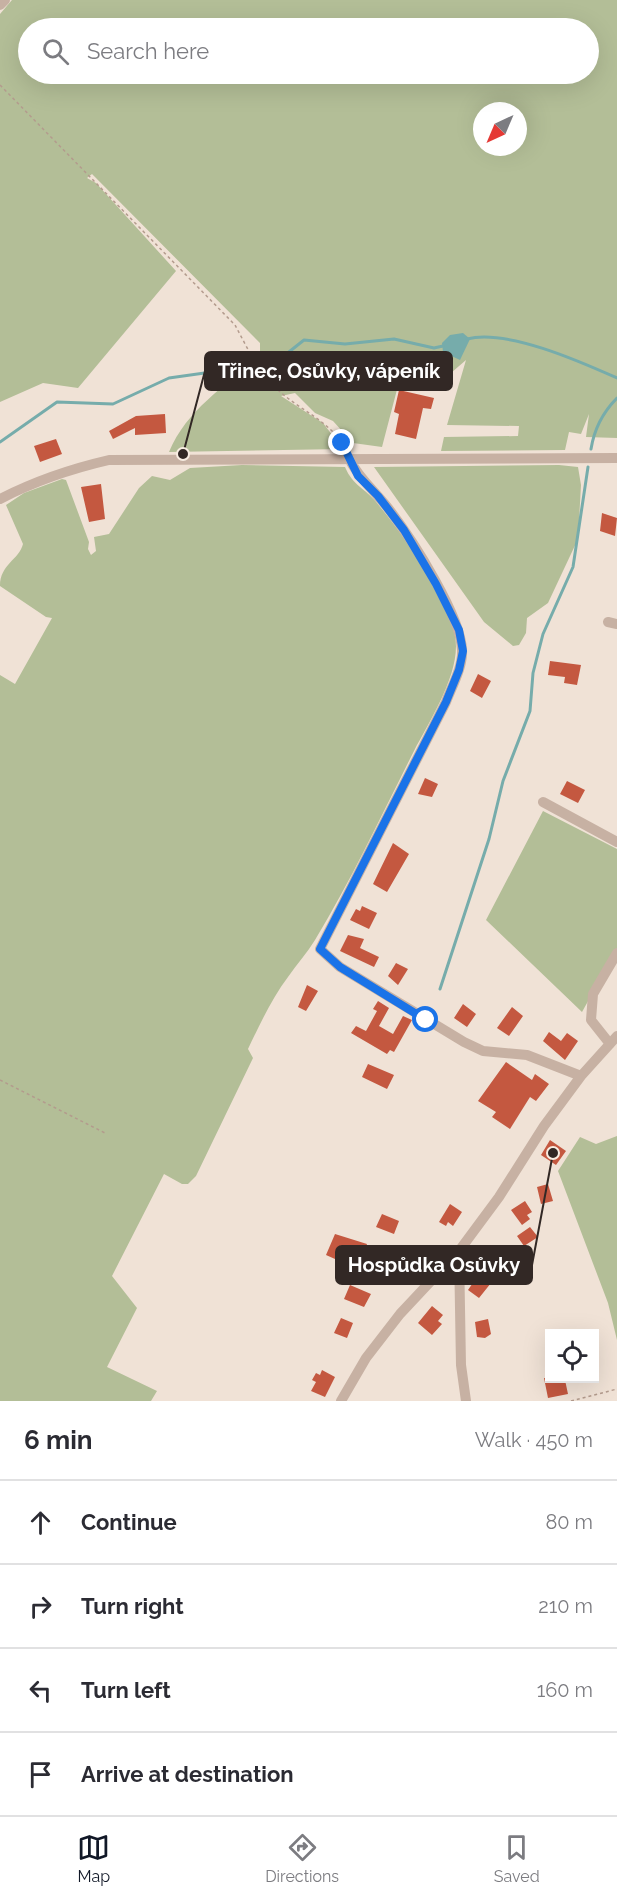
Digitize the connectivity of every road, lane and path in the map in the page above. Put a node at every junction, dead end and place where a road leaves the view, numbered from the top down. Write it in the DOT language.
graph roads {
  1 [pos="5,0"];
  2 [pos="0,5"];
  3 [pos="0,85"];
  4 [pos="617,458"];
  5 [pos="349,459"];
  6 [pos="0,499"];
  7 [pos="543,802"];
  8 [pos="617,842"];
  9 [pos="617,953"];
  10 [pos="614,1040"];
  11 [pos="581,1076"];
  12 [pos="0,1080"];
  13 [pos="106,1134"];
  14 [pos="459,1251"];
  15 [pos="617,1389"];
  16 [pos="340,1401"];
  17 [pos="466,1401"];
  18 [pos="572,1401"];
  1 -- 2 [label="street"];
  3 -- 5 [label="path"];
  4 -- 5 [label="street"];
  5 -- 6 [label="street"];
  5 -- 11 [label="street"];
  7 -- 8 [label="street"];
  9 -- 10 [label="street"];
  10 -- 11 [label="street"];
  11 -- 14 [label="street"];
  12 -- 13 [label="path"];
  14 -- 16 [label="street"];
  14 -- 17 [label="street"];
  15 -- 18 [label="path"];
}
